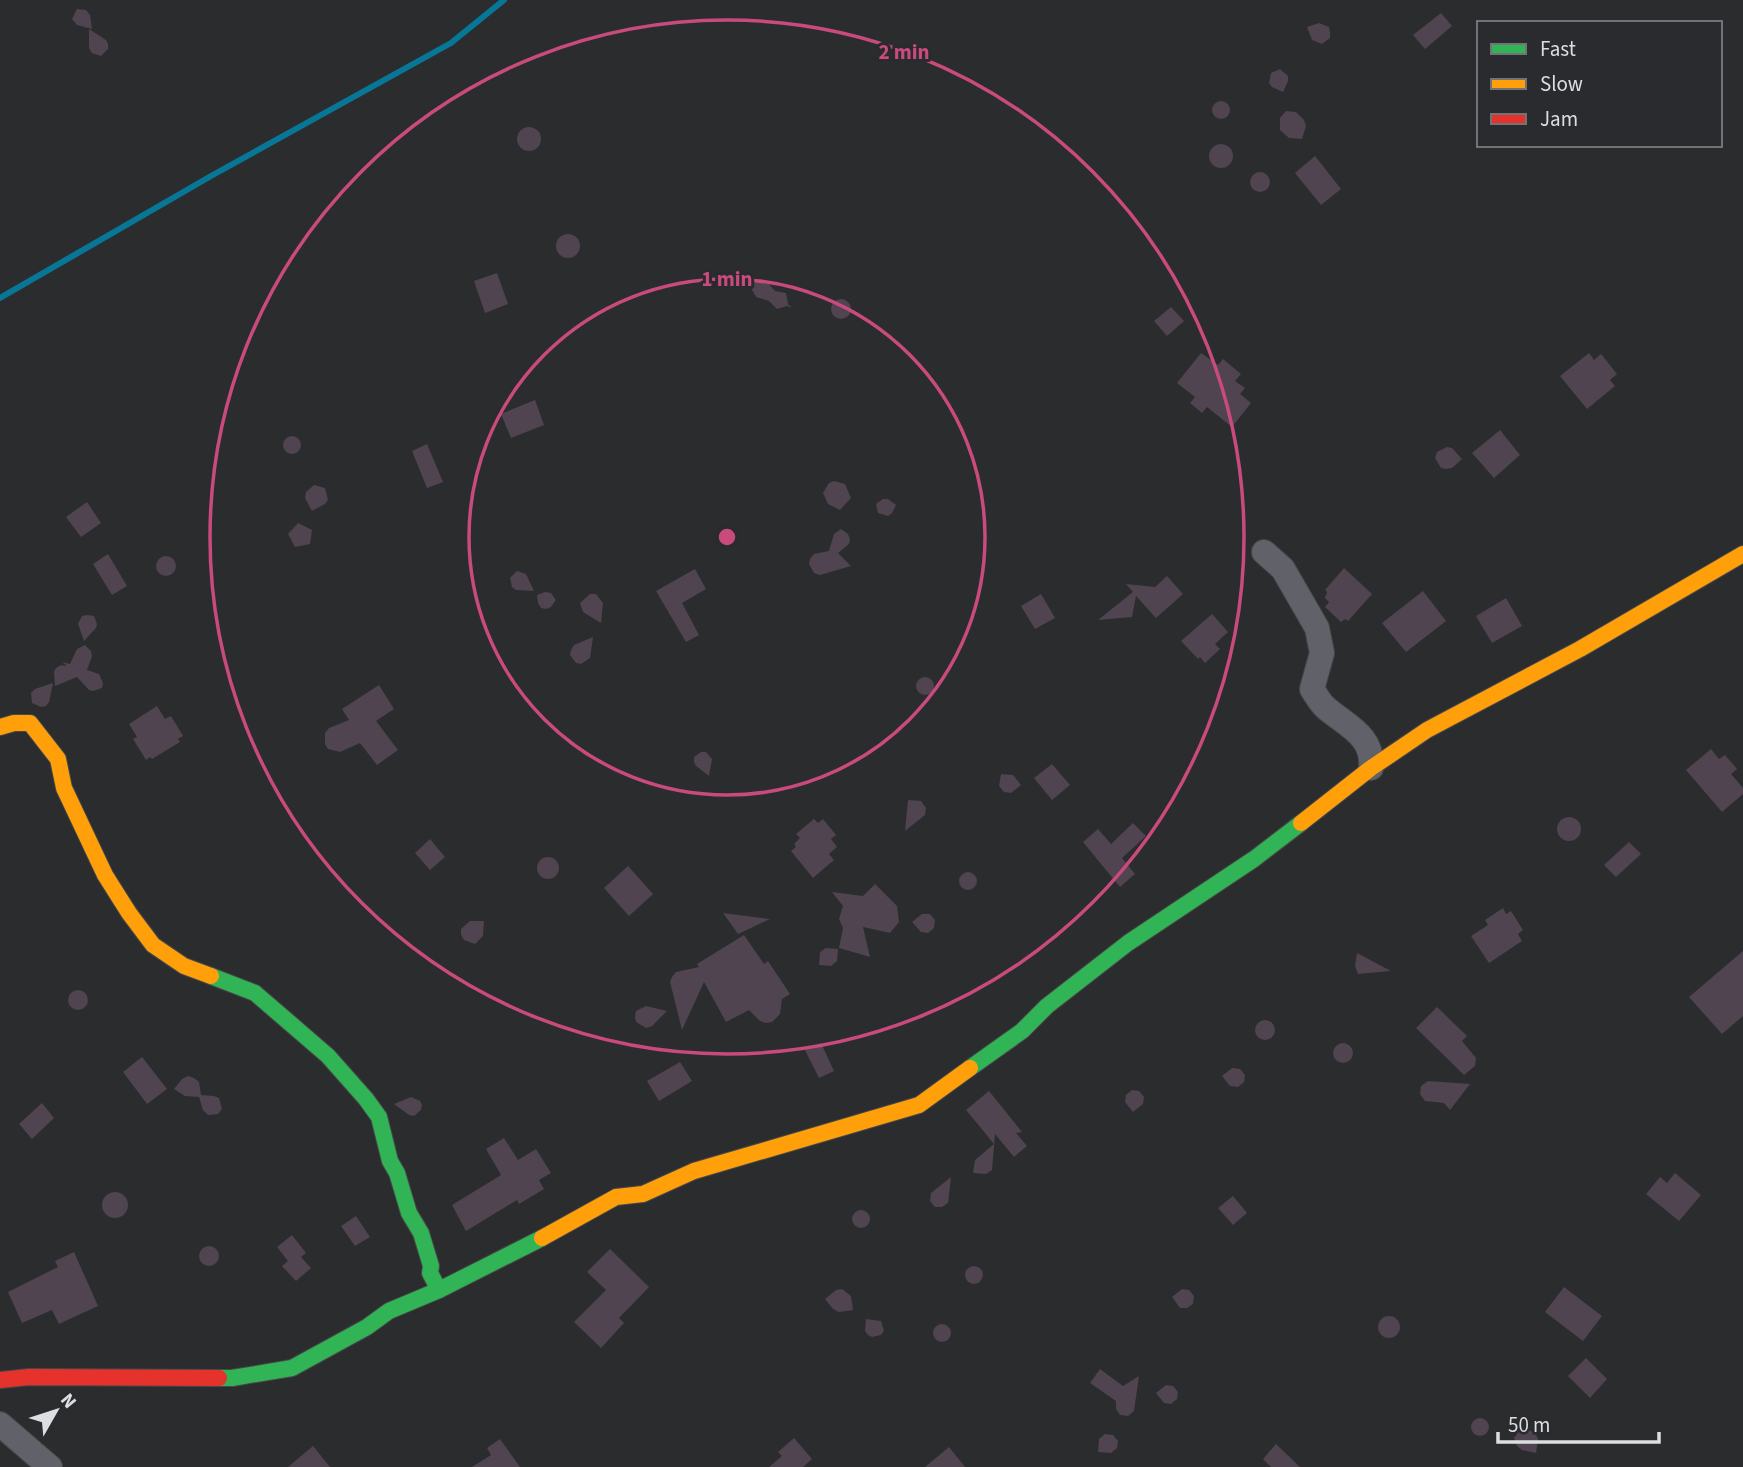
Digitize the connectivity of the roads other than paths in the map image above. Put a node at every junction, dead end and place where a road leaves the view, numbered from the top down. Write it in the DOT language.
graph roads {
  1 [pos="1264,552"];
  2 [pos="1743,554"];
  3 [pos="0,727"];
  4 [pos="1371,768"];
  5 [pos="439,1290"];
  6 [pos="0,1380"];
  7 [pos="0,1424"];
  8 [pos="50,1467"];
  1 -- 4 [label="street"];
  2 -- 4 [label="street"];
  3 -- 5 [label="street"];
  4 -- 5 [label="street"];
  5 -- 6 [label="street"];
  7 -- 8 [label="street"];
}
